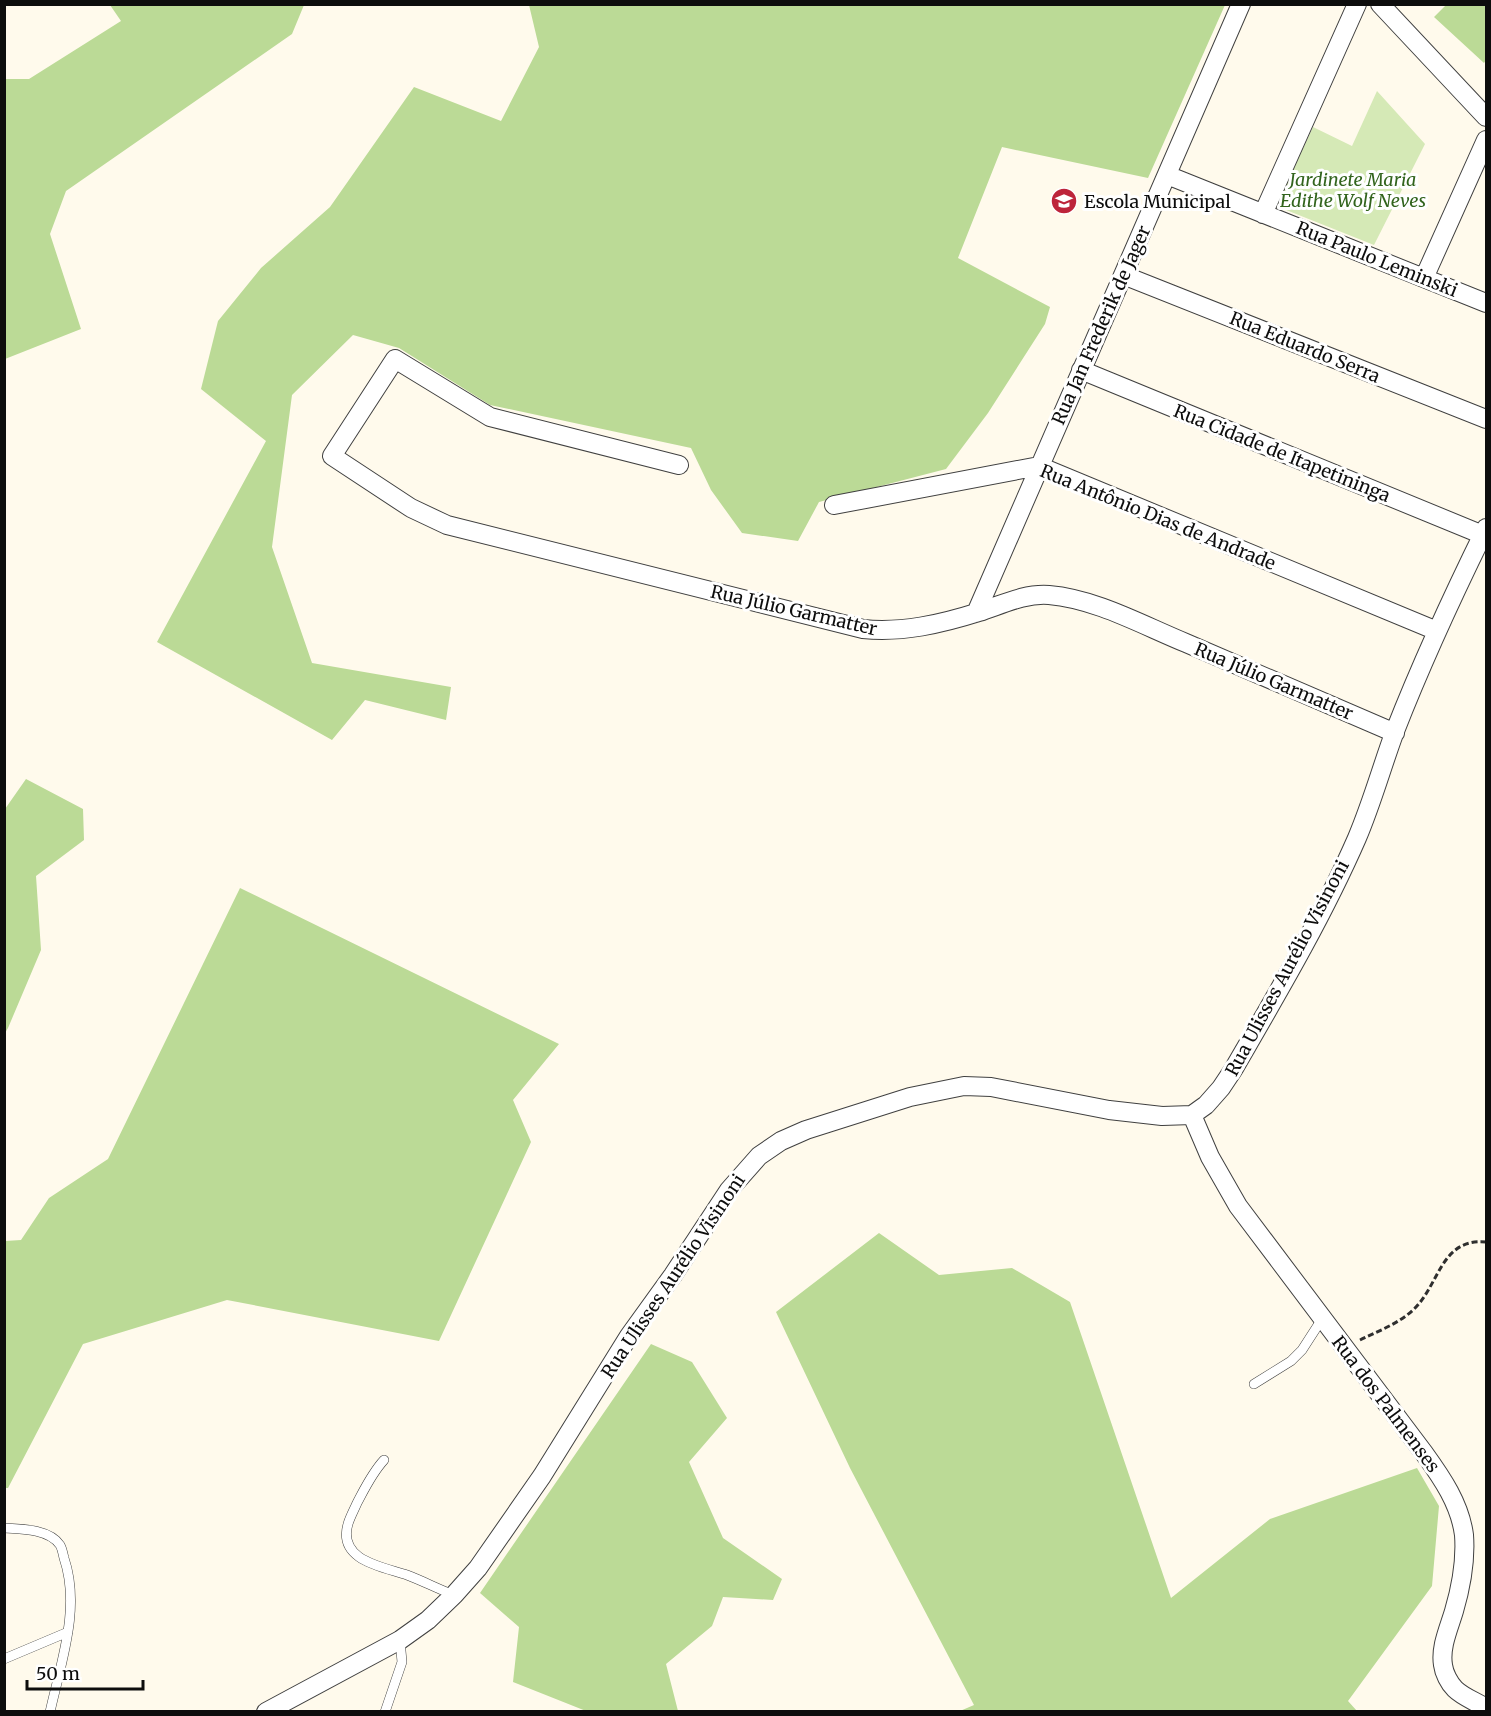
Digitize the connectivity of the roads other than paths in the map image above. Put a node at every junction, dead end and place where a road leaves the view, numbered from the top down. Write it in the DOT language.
graph roads {
  1 [pos="1241,4"];
  2 [pos="1357,4"];
  3 [pos="1380,4"];
  4 [pos="1486,117"];
  5 [pos="1486,140"];
  6 [pos="1167,175"];
  7 [pos="1263,214"];
  8 [pos="1123,275"];
  9 [pos="1424,278"];
  10 [pos="1486,303"];
  11 [pos="1081,370"];
  12 [pos="1486,419"];
  13 [pos="679,465"];
  14 [pos="1040,466"];
  15 [pos="834,505"];
  16 [pos="1485,532"];
  17 [pos="976,613"];
  18 [pos="1437,631"];
  19 [pos="1395,733"];
  20 [pos="1192,1115"];
  21 [pos="1322,1319"];
  22 [pos="1254,1384"];
  23 [pos="384,1460"];
  24 [pos="4,1528"];
  25 [pos="454,1595"];
  26 [pos="68,1632"];
  27 [pos="400,1641"];
  28 [pos="4,1659"];
  29 [pos="1486,1708"];
  30 [pos="50,1712"];
  31 [pos="266,1712"];
  32 [pos="385,1712"];
  1 -- 6 [label="street, Rua Jan Frederik de Jager"];
  2 -- 7 [label="street"];
  3 -- 4 [label="street"];
  5 -- 9 [label="street"];
  6 -- 7 [label="street, Rua Paulo Leminski"];
  6 -- 8 [label="street, Rua Jan Frederik de Jager"];
  7 -- 9 [label="street, Rua Paulo Leminski"];
  8 -- 11 [label="street, Rua Jan Frederik de Jager"];
  8 -- 12 [label="street, Rua Eduardo Serra"];
  9 -- 10 [label="street, Rua Paulo Leminski"];
  11 -- 14 [label="street, Rua Jan Frederik de Jager"];
  11 -- 16 [label="street, Rua Cidade de Itapetininga"];
  13 -- 17 [label="street, Rua Júlio Garmatter"];
  14 -- 15 [label="street, Rua Antônio Dias de Andrade"];
  14 -- 17 [label="street, Rua Jan Frederik de Jager"];
  14 -- 18 [label="street, Rua Antônio Dias de Andrade"];
  16 -- 18 [label="street, Rua Ulisses Aurélio Visinoni"];
  17 -- 19 [label="street, Rua Júlio Garmatter"];
  18 -- 19 [label="street, Rua Ulisses Aurélio Visinoni"];
  19 -- 20 [label="street, Rua Ulisses Aurélio Visinoni"];
  20 -- 21 [label="street, Rua dos Palmenses"];
  20 -- 25 [label="street, Rua Ulisses Aurélio Visinoni"];
  21 -- 22 [label="lane"];
  21 -- 29 [label="street, Rua dos Palmenses"];
  23 -- 25 [label="lane"];
  24 -- 26 [label="lane"];
  25 -- 27 [label="street, Rua Ulisses Aurélio Visinoni"];
  26 -- 28 [label="lane"];
  26 -- 30 [label="lane"];
  27 -- 31 [label="street, Rua Ulisses Aurélio Visinoni"];
  27 -- 32 [label="lane"];
}
